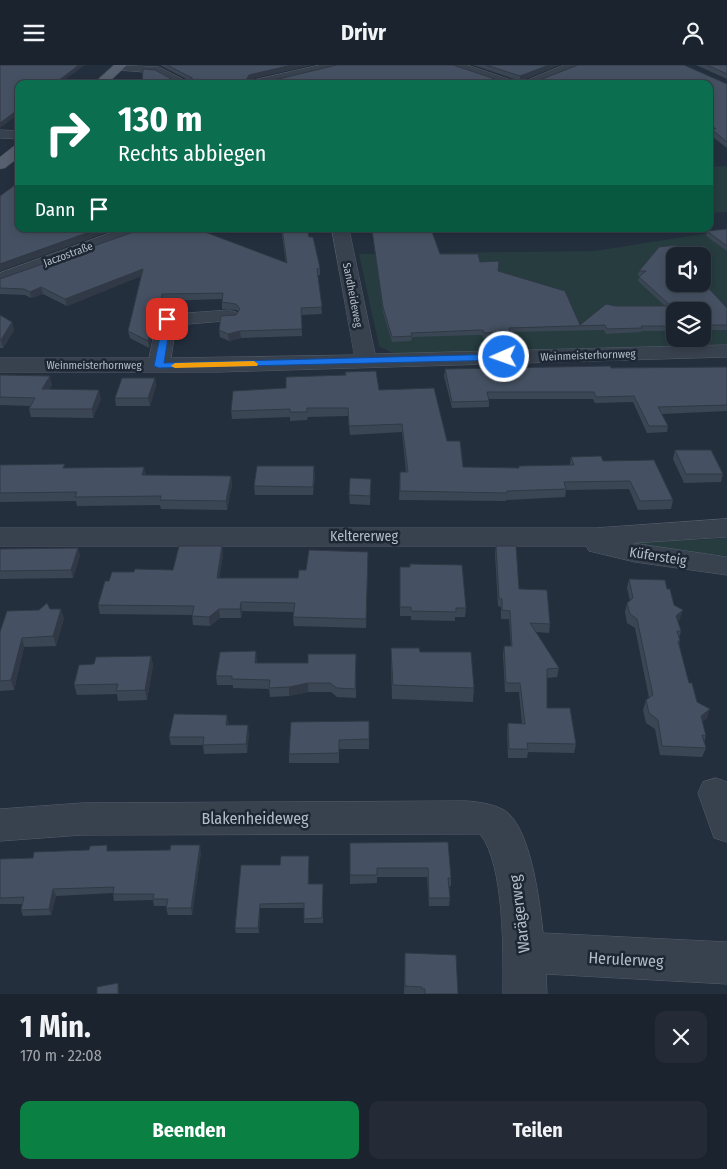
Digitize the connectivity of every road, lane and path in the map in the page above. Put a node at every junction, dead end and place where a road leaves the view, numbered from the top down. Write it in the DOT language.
graph roads {
  1 [pos="335,65"];
  2 [pos="455,65"];
  3 [pos="575,65"];
  4 [pos="120,66"];
  5 [pos="103,80"];
  6 [pos="178,80"];
  7 [pos="271,80"];
  8 [pos="502,80"];
  9 [pos="536,80"];
  10 [pos="0,134"];
  11 [pos="15,135"];
  12 [pos="15,152"];
  13 [pos="0,165"];
  14 [pos="128,232"];
  15 [pos="341,232"];
  16 [pos="0,279"];
  17 [pos="229,316"];
  18 [pos="727,351"];
  19 [pos="366,361"];
  20 [pos="0,365"];
  21 [pos="159,366"];
  22 [pos="727,528"];
  23 [pos="0,537"];
  24 [pos="595,537"];
  25 [pos="727,565"];
  26 [pos="0,825"];
  27 [pos="504,835"];
  28 [pos="524,951"];
  29 [pos="727,963"];
  30 [pos="525,994"];
  1 -- 7 [label="street"];
  2 -- 8 [label="street"];
  3 -- 9 [label="street"];
  4 -- 5 [label="main road"];
  4 -- 6 [label="street"];
  10 -- 11 [label="street"];
  12 -- 13 [label="main road"];
  14 -- 16 [label="street, Jaczostraße"];
  15 -- 19 [label="street, Sandheideweg"];
  17 -- 21 [label="street"];
  18 -- 19 [label="street, Weinmeisterhornweg"];
  19 -- 21 [label="street, Weinmeisterhornweg"];
  20 -- 21 [label="street, Weinmeisterhornweg"];
  22 -- 24 [label="street, Keltererweg"];
  23 -- 24 [label="street, Keltererweg"];
  24 -- 25 [label="street, Küfersteig"];
  26 -- 27 [label="street, Blakenheideweg"];
  27 -- 28 [label="street, Warägerweg"];
  28 -- 29 [label="street, Herulerweg"];
  28 -- 30 [label="street, Warägerweg"];
}
